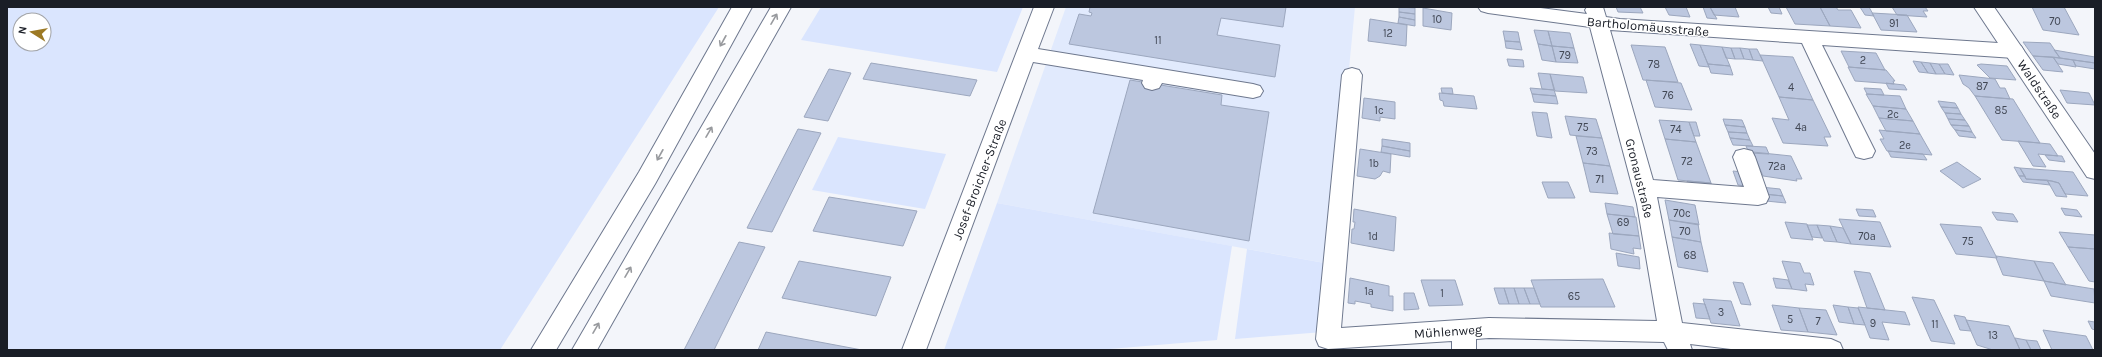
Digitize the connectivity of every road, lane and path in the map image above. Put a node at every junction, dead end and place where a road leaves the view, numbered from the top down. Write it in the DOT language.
graph roads {
  1 [pos="742,7"];
  2 [pos="781,7"];
  3 [pos="1044,7"];
  4 [pos="1488,7"];
  5 [pos="1984,7"];
  6 [pos="1597,15"];
  7 [pos="1809,38"];
  8 [pos="2014,51"];
  9 [pos="1026,54"];
  10 [pos="1352,75"];
  11 [pos="1253,91"];
  12 [pos="1864,151"];
  13 [pos="1744,157"];
  14 [pos="2095,171"];
  15 [pos="1644,188"];
  16 [pos="1464,340"];
  17 [pos="1675,341"];
  18 [pos="543,350"];
  19 [pos="584,350"];
  20 [pos="914,350"];
  21 [pos="1831,350"];
  1 -- 18 [label="street, one-way"];
  19 -- 2 [label="street, one-way"];
  3 -- 9 [label="street, Josef-Broicher-Straße"];
  4 -- 6 [label="street, Bartholomäusstraße"];
  5 -- 8 [label="street, Waldstraße"];
  6 -- 7 [label="street, Bartholomäusstraße"];
  6 -- 15 [label="street, Gronaustraße"];
  7 -- 8 [label="street, Bartholomäusstraße"];
  7 -- 12 [label="street"];
  8 -- 14 [label="street, Waldstraße"];
  9 -- 11 [label="street"];
  9 -- 20 [label="street, Josef-Broicher-Straße"];
  10 -- 16 [label="street, Mühlenweg"];
  13 -- 15 [label="street"];
  15 -- 17 [label="street, Gronaustraße"];
  16 -- 17 [label="street, Mühlenweg"];
  17 -- 21 [label="street, Mühlenweg"];
}
